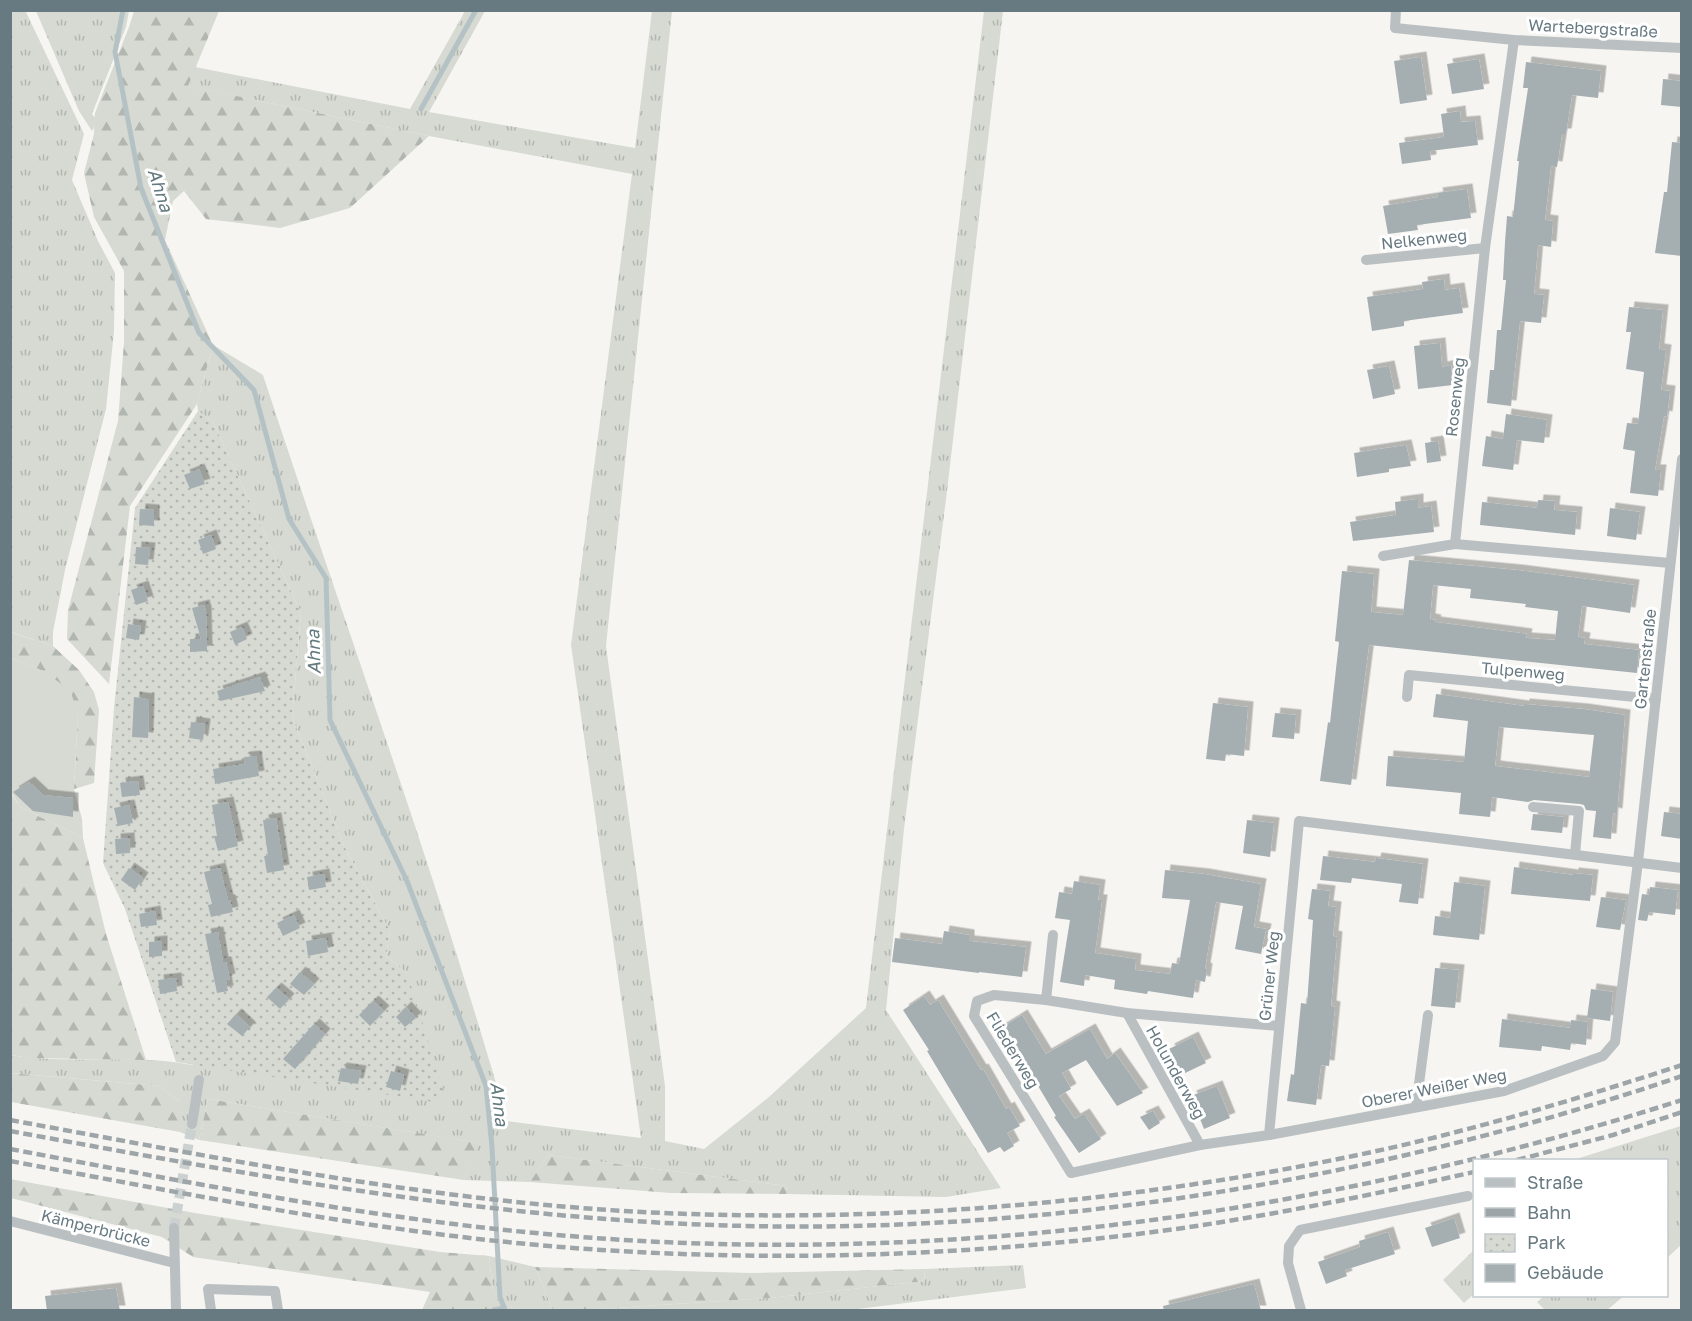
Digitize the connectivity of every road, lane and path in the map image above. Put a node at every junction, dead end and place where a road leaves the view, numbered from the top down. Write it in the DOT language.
graph roads {
  1 [pos="1396,10"];
  2 [pos="1514,40"];
  3 [pos="1682,48"];
  4 [pos="1485,248"];
  5 [pos="1366,260"];
  6 [pos="1682,459"];
  7 [pos="1455,544"];
  8 [pos="1383,556"];
  9 [pos="1670,563"];
  10 [pos="1407,697"];
  11 [pos="1656,699"];
  12 [pos="1533,807"];
  13 [pos="1575,854"];
  14 [pos="1638,862"];
  15 [pos="1682,868"];
  16 [pos="1053,935"];
  17 [pos="1046,1000"];
  18 [pos="1127,1013"];
  19 [pos="1428,1016"];
  20 [pos="1279,1026"];
  21 [pos="199,1080"];
  22 [pos="1416,1107"];
  23 [pos="192,1124"];
  24 [pos="1269,1135"];
  25 [pos="1200,1145"];
  26 [pos="1071,1173"];
  27 [pos="1468,1196"];
  28 [pos="10,1221"];
  29 [pos="174,1228"];
  30 [pos="174,1263"];
  31 [pos="176,1311"];
  32 [pos="211,1311"];
  33 [pos="278,1311"];
  34 [pos="1301,1311"];
  1 -- 2 [label="street, Wartebergstraße"];
  2 -- 3 [label="street, Wartebergstraße"];
  2 -- 4 [label="street, Rosenweg"];
  4 -- 5 [label="street, Nelkenweg"];
  4 -- 7 [label="street, Rosenweg"];
  6 -- 9 [label="street, Gartenstraße"];
  7 -- 8 [label="street"];
  7 -- 9 [label="street"];
  9 -- 11 [label="street, Gartenstraße"];
  10 -- 11 [label="street, Tulpenweg"];
  11 -- 14 [label="street, Gartenstraße"];
  12 -- 13 [label="street"];
  13 -- 14 [label="street"];
  13 -- 20 [label="street, Grüner Weg"];
  14 -- 15 [label="street"];
  14 -- 22 [label="street, Oberer Weißer Weg"];
  16 -- 17 [label="street"];
  17 -- 18 [label="street, Fliederweg"];
  17 -- 26 [label="street, Fliederweg"];
  18 -- 20 [label="street, Fliederweg"];
  18 -- 25 [label="street, Holunderweg"];
  19 -- 22 [label="street"];
  20 -- 24 [label="street, Grüner Weg"];
  21 -- 23 [label="street"];
  22 -- 24 [label="street, Oberer Weißer Weg"];
  24 -- 25 [label="street, Oberer Weißer Weg"];
  25 -- 26 [label="street, Oberer Weißer Weg"];
  27 -- 34 [label="street"];
  28 -- 30 [label="street, Kämperbrücke"];
  29 -- 30 [label="street"];
  30 -- 31 [label="street"];
  32 -- 33 [label="street"];
}
